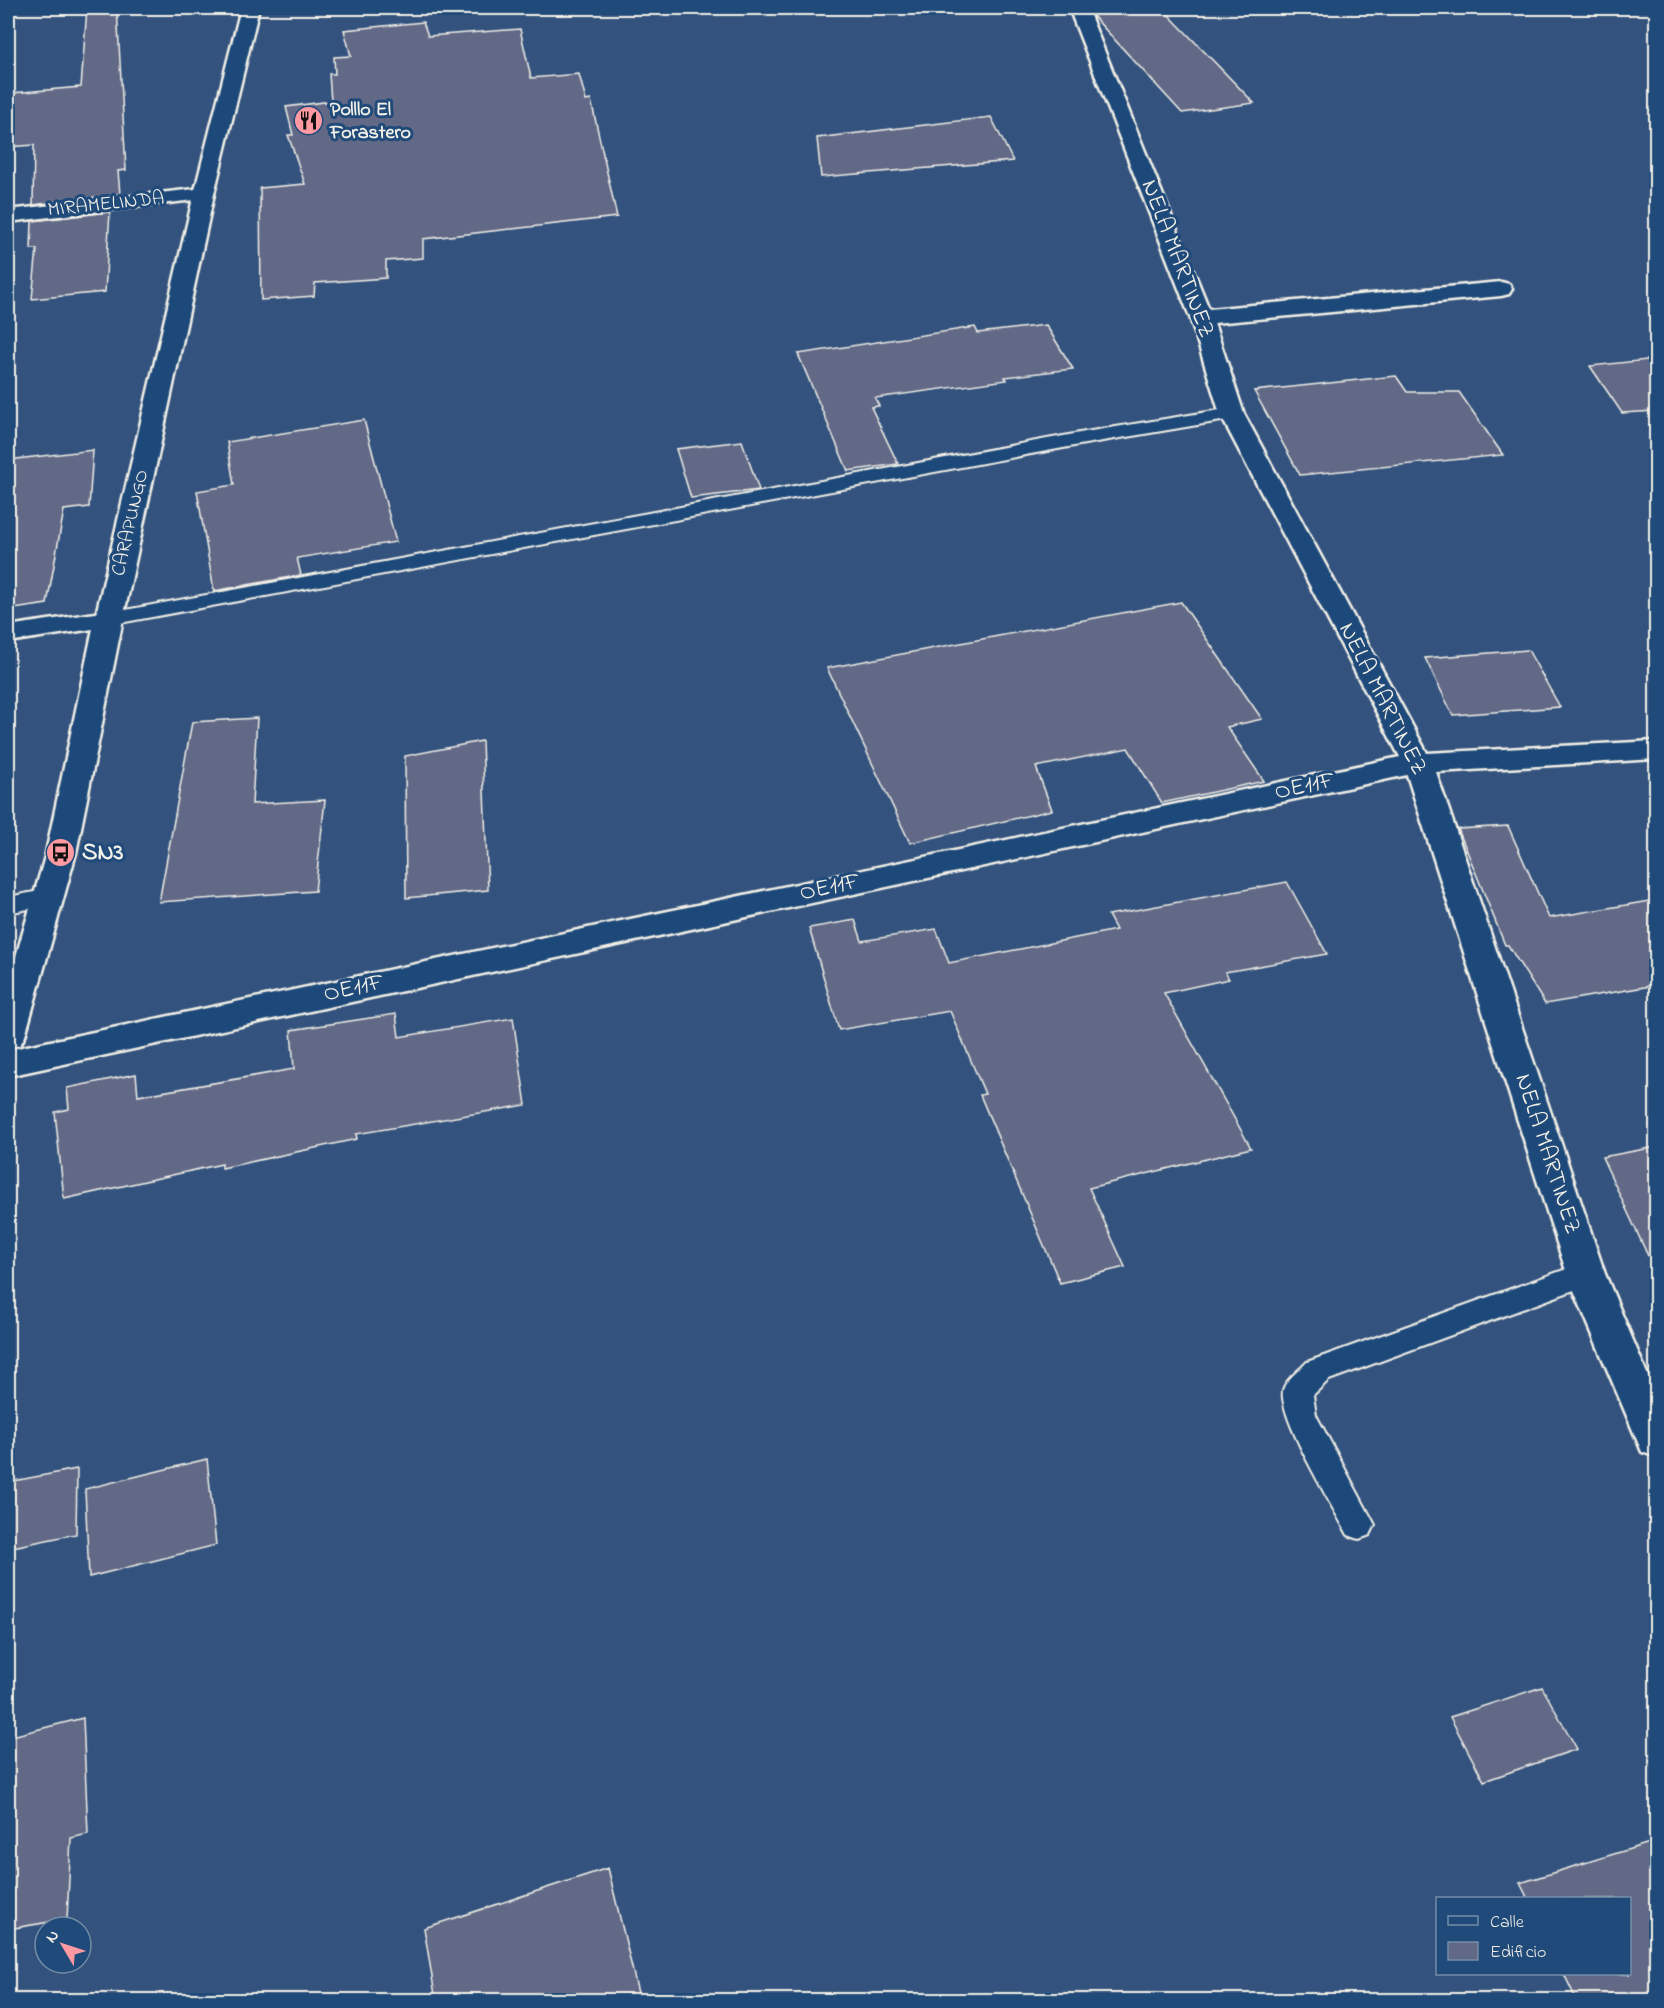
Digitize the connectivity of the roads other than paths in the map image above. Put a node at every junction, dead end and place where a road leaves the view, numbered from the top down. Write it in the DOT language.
graph roads {
  1 [pos="250,8"];
  2 [pos="1078,8"];
  3 [pos="204,194"];
  4 [pos="8,216"];
  5 [pos="1501,289"];
  6 [pos="1201,317"];
  7 [pos="1232,414"];
  8 [pos="109,619"];
  9 [pos="8,634"];
  10 [pos="1656,750"];
  11 [pos="1418,763"];
  12 [pos="50,897"];
  13 [pos="8,905"];
  14 [pos="8,1036"];
  15 [pos="8,1063"];
  16 [pos="1586,1274"];
  17 [pos="1655,1435"];
  18 [pos="1359,1525"];
  1 -- 3 [label="street, CARAPUNGO"];
  2 -- 6 [label="street, NELA MARTINEZ"];
  3 -- 4 [label="street, MIRAMELINDA"];
  3 -- 8 [label="street, CARAPUNGO"];
  5 -- 6 [label="street"];
  6 -- 7 [label="street, NELA MARTINEZ"];
  7 -- 8 [label="lane"];
  7 -- 11 [label="street, NELA MARTINEZ"];
  8 -- 9 [label="street"];
  8 -- 12 [label="street, CARAPUNGO"];
  10 -- 11 [label="street, OE11F"];
  11 -- 15 [label="street, OE11F"];
  11 -- 16 [label="street, NELA MARTINEZ"];
  12 -- 13 [label="lane"];
  12 -- 14 [label="street, CARAPUNGO"];
  16 -- 17 [label="street, NELA MARTINEZ"];
  16 -- 18 [label="lane"];
}
